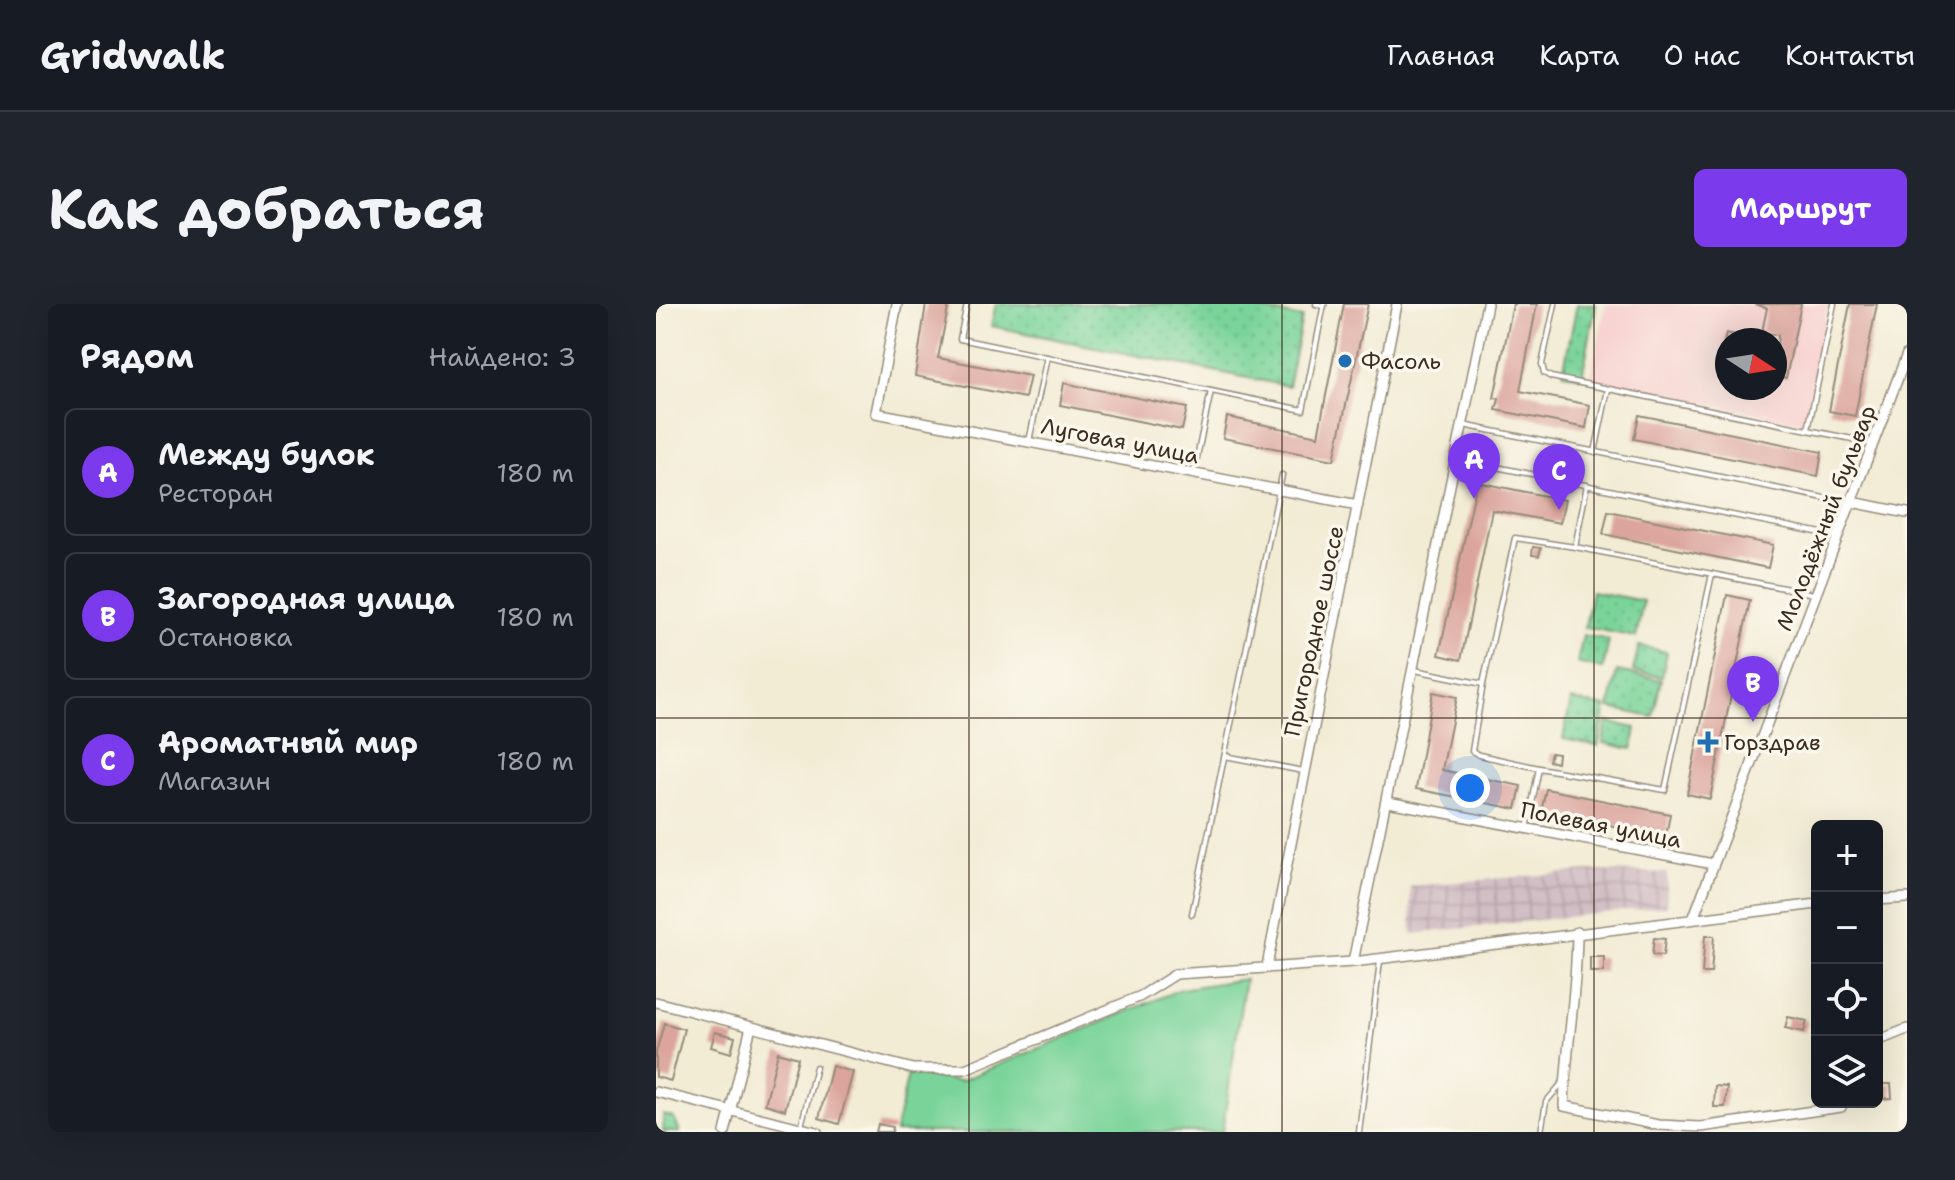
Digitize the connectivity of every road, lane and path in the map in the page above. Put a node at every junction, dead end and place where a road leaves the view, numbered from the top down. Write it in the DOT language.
graph roads {
  1 [pos="897,304"];
  2 [pos="967,304"];
  3 [pos="1316,304"];
  4 [pos="1397,304"];
  5 [pos="1487,304"];
  6 [pos="1555,304"];
  7 [pos="1834,304"];
  8 [pos="1324,305"];
  9 [pos="1907,354"];
  10 [pos="1047,357"];
  11 [pos="1608,389"];
  12 [pos="1211,391"];
  13 [pos="1463,425"];
  14 [pos="1808,430"];
  15 [pos="1029,442"];
  16 [pos="1874,443"];
  17 [pos="1595,452"];
  18 [pos="1457,459"];
  19 [pos="1194,474"];
  20 [pos="1282,475"];
  21 [pos="1587,485"];
  22 [pos="1279,490"];
  23 [pos="1852,503"];
  24 [pos="1358,505"];
  25 [pos="1907,513"];
  26 [pos="1839,536"];
  27 [pos="1575,547"];
  28 [pos="1712,574"];
  29 [pos="1816,594"];
  30 [pos="1415,670"];
  31 [pos="1483,684"];
  32 [pos="1225,756"];
  33 [pos="1539,768"];
  34 [pos="1303,771"];
  35 [pos="1388,802"];
  36 [pos="1527,829"];
  37 [pos="1713,864"];
  38 [pos="1907,898"];
  39 [pos="1883,900"];
  40 [pos="1811,905"];
  41 [pos="1192,914"];
  42 [pos="1693,919"];
  43 [pos="1577,932"];
  44 [pos="1380,959"];
  45 [pos="1353,962"];
  46 [pos="1267,966"];
  47 [pos="656,1002"];
  48 [pos="751,1027"];
  49 [pos="1907,1029"];
  50 [pos="1883,1039"];
  51 [pos="816,1067"];
  52 [pos="1565,1080"];
  53 [pos="656,1092"];
  54 [pos="1835,1108"];
  55 [pos="732,1110"];
  56 [pos="801,1128"];
  57 [pos="725,1132"];
  58 [pos="817,1132"];
  59 [pos="1359,1132"];
  60 [pos="1541,1132"];
  1 -- 15 [label="street, Луговая улица"];
  2 -- 10 [label="lane"];
  3 -- 8 [label="lane"];
  4 -- 24 [label="street, Пригородное шоссе"];
  5 -- 13 [label="street"];
  6 -- 11 [label="lane"];
  7 -- 14 [label="lane"];
  8 -- 12 [label="lane"];
  9 -- 16 [label="street, Молодёжный бульвар"];
  10 -- 12 [label="lane"];
  10 -- 15 [label="lane"];
  11 -- 14 [label="lane"];
  11 -- 17 [label="lane"];
  12 -- 19 [label="lane"];
  13 -- 17 [label="lane"];
  13 -- 18 [label="street"];
  14 -- 16 [label="lane"];
  15 -- 19 [label="street, Луговая улица"];
  16 -- 23 [label="street, Молодёжный бульвар"];
  17 -- 23 [label="lane"];
  18 -- 21 [label="lane"];
  18 -- 30 [label="street"];
  19 -- 22 [label="street, Луговая улица"];
  20 -- 22 [label="lane"];
  21 -- 26 [label="lane"];
  21 -- 27 [label="lane"];
  22 -- 24 [label="street, Луговая улица"];
  22 -- 32 [label="lane"];
  23 -- 25 [label="street"];
  23 -- 26 [label="street, Молодёжный бульвар"];
  24 -- 34 [label="street, Пригородное шоссе"];
  26 -- 29 [label="street, Молодёжный бульвар"];
  27 -- 28 [label="lane"];
  27 -- 31 [label="lane"];
  28 -- 29 [label="lane"];
  28 -- 33 [label="lane"];
  29 -- 37 [label="street, Молодёжный бульвар"];
  30 -- 31 [label="lane"];
  30 -- 35 [label="street"];
  31 -- 33 [label="lane"];
  32 -- 34 [label="lane"];
  32 -- 41 [label="lane"];
  33 -- 36 [label="lane"];
  34 -- 46 [label="street, Пригородное шоссе"];
  35 -- 36 [label="street, Полевая улица"];
  35 -- 45 [label="street"];
  36 -- 37 [label="street, Полевая улица"];
  37 -- 42 [label="street, Молодёжный бульвар"];
  38 -- 39 [label="street"];
  40 -- 42 [label="street"];
  42 -- 43 [label="street"];
  43 -- 44 [label="street"];
  43 -- 52 [label="street"];
  44 -- 45 [label="street"];
  44 -- 59 [label="lane"];
  45 -- 46 [label="street"];
  46 -- 48 [label="street"];
  47 -- 48 [label="street"];
  48 -- 55 [label="street"];
  49 -- 50 [label="street"];
  51 -- 56 [label="lane"];
  52 -- 54 [label="street"];
  52 -- 60 [label="lane"];
  53 -- 55 [label="street"];
  55 -- 56 [label="street"];
  55 -- 57 [label="street"];
  56 -- 58 [label="street"];
}
